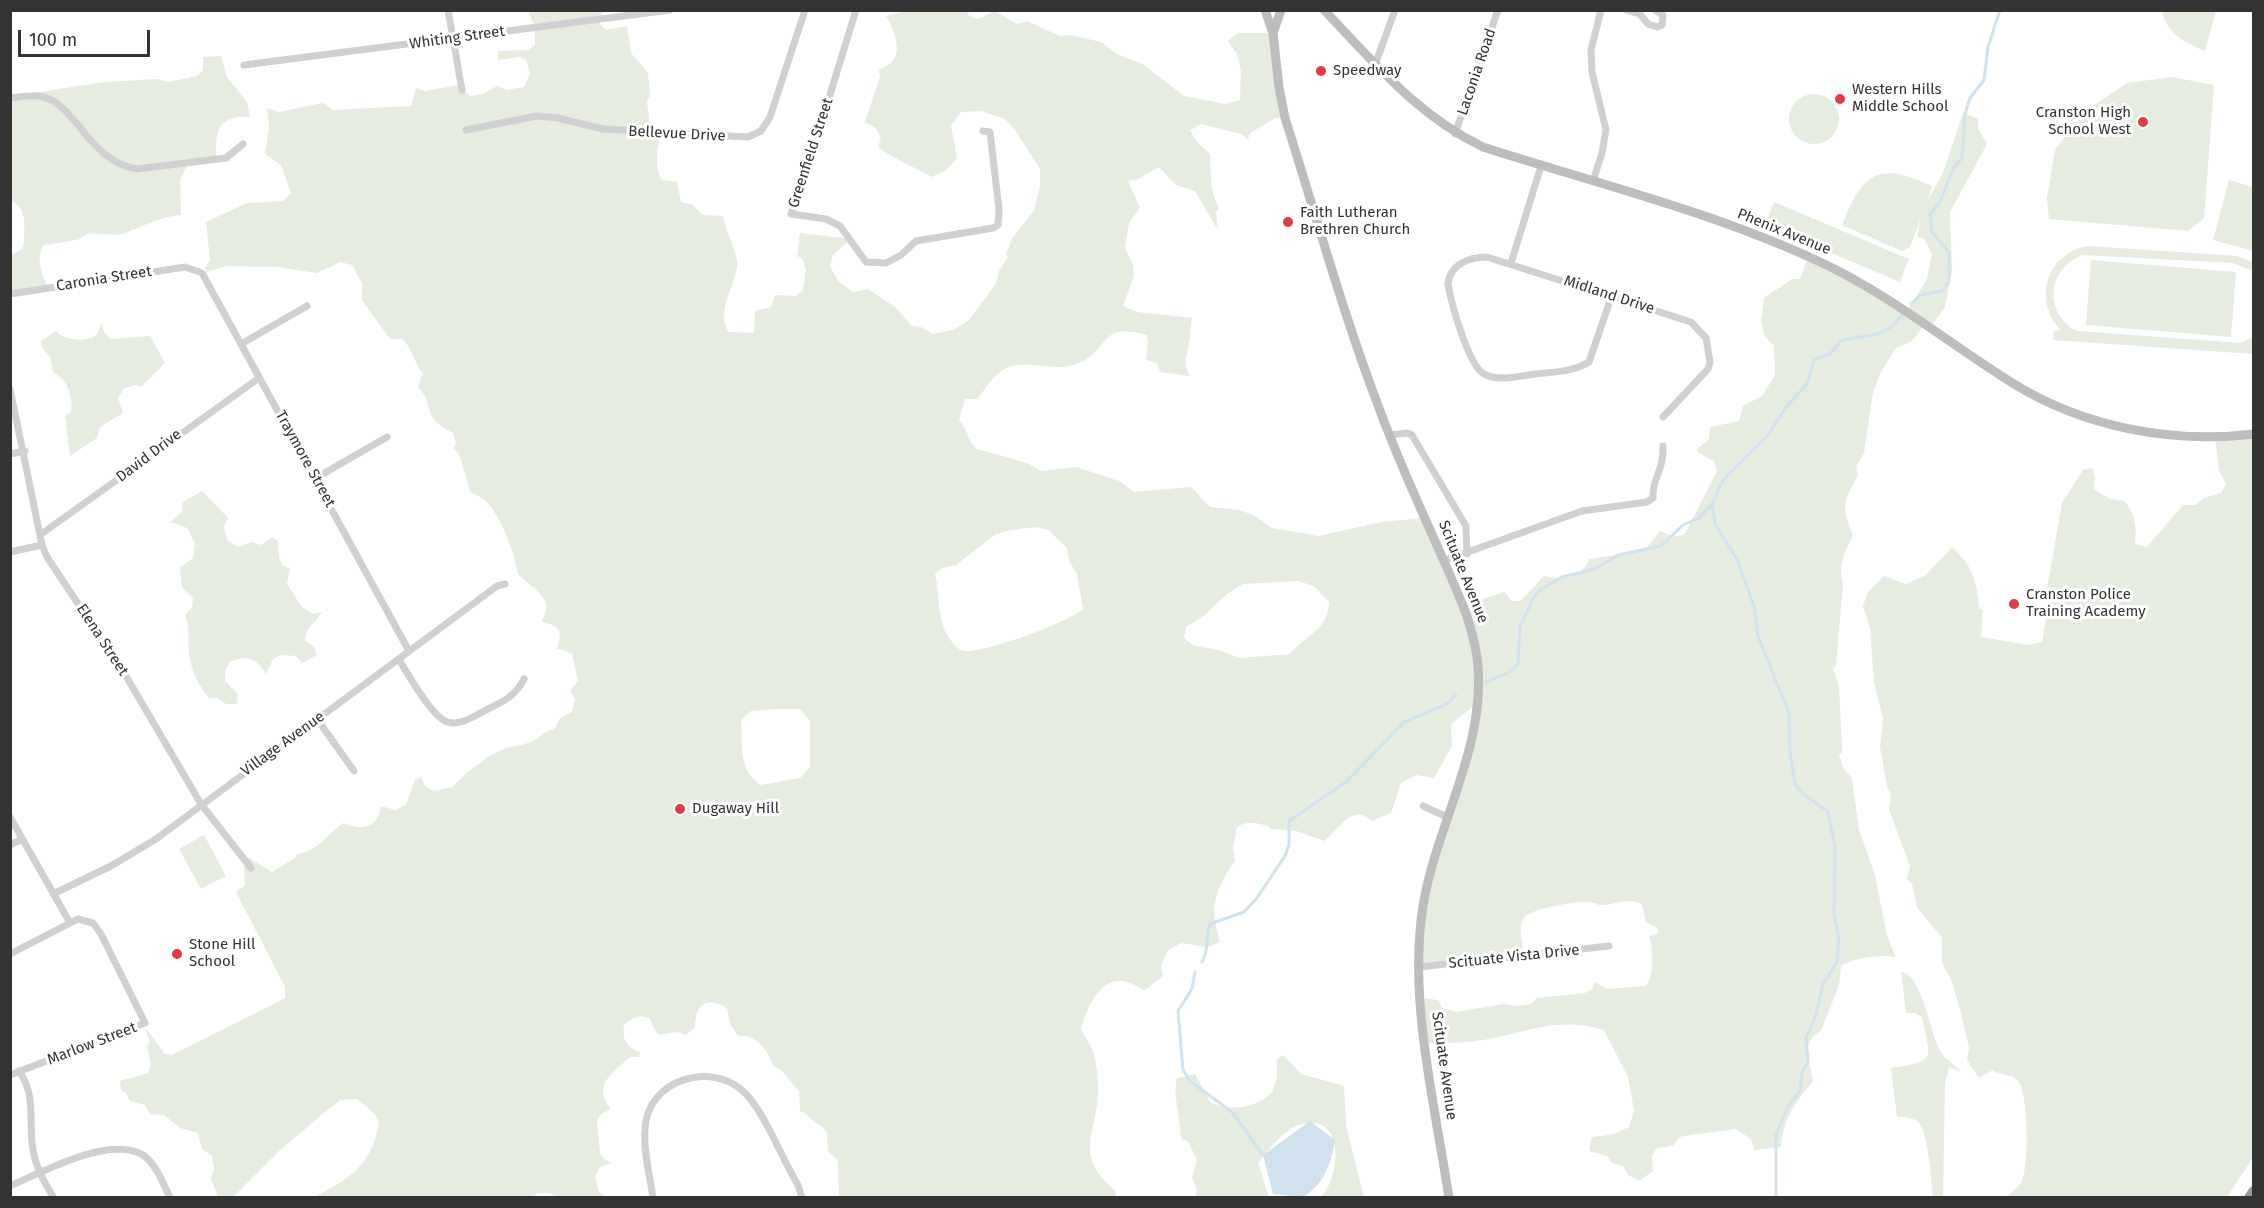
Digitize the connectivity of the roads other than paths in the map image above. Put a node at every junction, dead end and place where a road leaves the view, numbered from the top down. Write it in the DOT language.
graph roads {
  1 [pos="448,10"];
  2 [pos="670,10"];
  3 [pos="805,10"];
  4 [pos="856,10"];
  5 [pos="1265,10"];
  6 [pos="1281,10"];
  7 [pos="1324,10"];
  8 [pos="1395,10"];
  9 [pos="1498,10"];
  10 [pos="1601,10"];
  11 [pos="1626,10"];
  12 [pos="1648,10"];
  13 [pos="1655,10"];
  14 [pos="1640,14"];
  15 [pos="1273,33"];
  16 [pos="453,39"];
  17 [pos="244,65"];
  18 [pos="1375,65"];
  19 [pos="462,90"];
  20 [pos="10,98"];
  21 [pos="466,130"];
  22 [pos="984,131"];
  23 [pos="1455,134"];
  24 [pos="243,144"];
  25 [pos="1541,166"];
  26 [pos="1593,181"];
  27 [pos="1511,263"];
  28 [pos="197,269"];
  29 [pos="10,294"];
  30 [pos="1612,295"];
  31 [pos="307,306"];
  32 [pos="242,344"];
  33 [pos="259,378"];
  34 [pos="10,389"];
  35 [pos="1663,417"];
  36 [pos="2253,434"];
  37 [pos="1390,435"];
  38 [pos="387,437"];
  39 [pos="1663,446"];
  40 [pos="25,451"];
  41 [pos="10,454"];
  42 [pos="316,478"];
  43 [pos="40,535"];
  44 [pos="42,545"];
  45 [pos="10,552"];
  46 [pos="1467,554"];
  47 [pos="1443,561"];
  48 [pos="505,584"];
  49 [pos="409,651"];
  50 [pos="399,660"];
  51 [pos="524,679"];
  52 [pos="317,719"];
  53 [pos="354,771"];
  54 [pos="201,804"];
  55 [pos="1424,806"];
  56 [pos="10,817"];
  57 [pos="1447,817"];
  58 [pos="22,839"];
  59 [pos="10,845"];
  60 [pos="251,868"];
  61 [pos="53,894"];
  62 [pos="70,923"];
  63 [pos="1609,946"];
  64 [pos="10,954"];
  65 [pos="1419,968"];
  66 [pos="19,1071"];
  67 [pos="10,1074"];
  68 [pos="39,1173"];
  69 [pos="10,1186"];
  70 [pos="2253,1192"];
  71 [pos="54,1197"];
  72 [pos="171,1197"];
  73 [pos="653,1197"];
  74 [pos="802,1197"];
  75 [pos="1449,1197"];
  76 [pos="2250,1197"];
  1 -- 16 [label="street"];
  2 -- 16 [label="street, Whiting Street"];
  3 -- 21 [label="street, Bellevue Drive"];
  4 -- 22 [label="street, Greenfield Street"];
  5 -- 15 [label="main road"];
  6 -- 15 [label="main road, Scituate Avenue"];
  7 -- 18 [label="main road, Phenix Avenue"];
  8 -- 18 [label="street"];
  9 -- 23 [label="street, Laconia Road"];
  10 -- 26 [label="street"];
  11 -- 14 [label="street"];
  12 -- 14 [label="street"];
  13 -- 14 [label="street"];
  15 -- 37 [label="main road, Scituate Avenue"];
  16 -- 17 [label="street, Whiting Street"];
  16 -- 19 [label="street"];
  18 -- 23 [label="main road, Phenix Avenue"];
  20 -- 24 [label="street"];
  23 -- 25 [label="main road, Phenix Avenue"];
  25 -- 26 [label="main road, Phenix Avenue"];
  25 -- 27 [label="street"];
  26 -- 36 [label="main road, Phenix Avenue"];
  27 -- 30 [label="street, Midland Drive"];
  27 -- 30 [label="street, Midland Drive"];
  28 -- 29 [label="street, Caronia Street"];
  28 -- 32 [label="street, Traymore Street"];
  30 -- 35 [label="street, Midland Drive"];
  31 -- 32 [label="street"];
  32 -- 33 [label="street, Traymore Street"];
  33 -- 42 [label="street, Traymore Street"];
  33 -- 43 [label="street, David Drive"];
  34 -- 40 [label="street, Elena Street"];
  37 -- 46 [label="street"];
  37 -- 47 [label="main road, Scituate Avenue"];
  38 -- 42 [label="street"];
  39 -- 46 [label="street"];
  40 -- 41 [label="street"];
  40 -- 43 [label="street, Elena Street"];
  42 -- 49 [label="street, Traymore Street"];
  43 -- 44 [label="street, Elena Street"];
  44 -- 45 [label="street"];
  44 -- 54 [label="street, Elena Street"];
  46 -- 47 [label="street"];
  47 -- 57 [label="main road, Scituate Avenue"];
  48 -- 49 [label="street, Village Avenue"];
  49 -- 50 [label="street, Village Avenue"];
  50 -- 51 [label="street"];
  50 -- 52 [label="street, Village Avenue"];
  52 -- 53 [label="street"];
  52 -- 54 [label="street, Village Avenue"];
  54 -- 60 [label="street, Elena Street"];
  54 -- 61 [label="street, Village Avenue"];
  55 -- 57 [label="street"];
  56 -- 58 [label="street"];
  57 -- 65 [label="main road, Scituate Avenue"];
  58 -- 59 [label="street"];
  58 -- 61 [label="street"];
  61 -- 62 [label="street"];
  62 -- 64 [label="street"];
  62 -- 66 [label="street, Marlow Street"];
  63 -- 65 [label="street, Scituate Vista Drive"];
  65 -- 75 [label="main road, Scituate Avenue"];
  66 -- 67 [label="street, Marlow Street"];
  66 -- 68 [label="street"];
  68 -- 69 [label="street"];
  68 -- 71 [label="street"];
  68 -- 72 [label="street"];
  70 -- 76 [label="highway"];
  73 -- 74 [label="street"];
}
